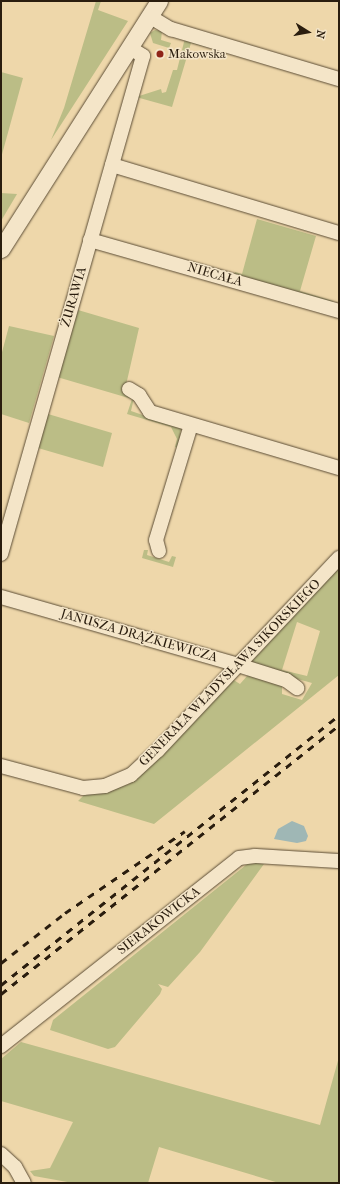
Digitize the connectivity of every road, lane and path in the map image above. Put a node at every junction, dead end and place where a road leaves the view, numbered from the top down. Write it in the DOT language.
graph roads {
  1 [pos="159,1"];
  2 [pos="149,16"];
  3 [pos="130,48"];
  4 [pos="339,79"];
  5 [pos="112,165"];
  6 [pos="339,233"];
  7 [pos="90,240"];
  8 [pos="1,249"];
  9 [pos="339,311"];
  10 [pos="129,389"];
  11 [pos="191,425"];
  12 [pos="339,468"];
  13 [pos="159,551"];
  14 [pos="1,554"];
  15 [pos="339,558"];
  16 [pos="1,597"];
  17 [pos="238,665"];
  18 [pos="297,688"];
  19 [pos="1,766"];
  20 [pos="339,861"];
  21 [pos="1,1046"];
  22 [pos="1,1154"];
  23 [pos="24,1183"];
  1 -- 2 [label="street"];
  2 -- 3 [label="street"];
  2 -- 4 [label="street"];
  3 -- 5 [label="street, ŻURAWIA"];
  3 -- 8 [label="street"];
  5 -- 6 [label="street"];
  5 -- 7 [label="street, ŻURAWIA"];
  7 -- 9 [label="street, NIECAŁA"];
  7 -- 14 [label="street, ŻURAWIA"];
  10 -- 11 [label="street"];
  11 -- 12 [label="street"];
  11 -- 13 [label="street"];
  15 -- 17 [label="street, GENERAŁA WŁADYSŁAWA SIKORSKIEGO"];
  16 -- 17 [label="street, JANUSZA DRĄŻKIEWICZA"];
  17 -- 18 [label="street, JANUSZA DRĄŻKIEWICZA"];
  17 -- 19 [label="street, GENERAŁA WŁADYSŁAWA SIKORSKIEGO"];
  20 -- 21 [label="street, SIERAKOWICKA"];
  22 -- 23 [label="street"];
}
